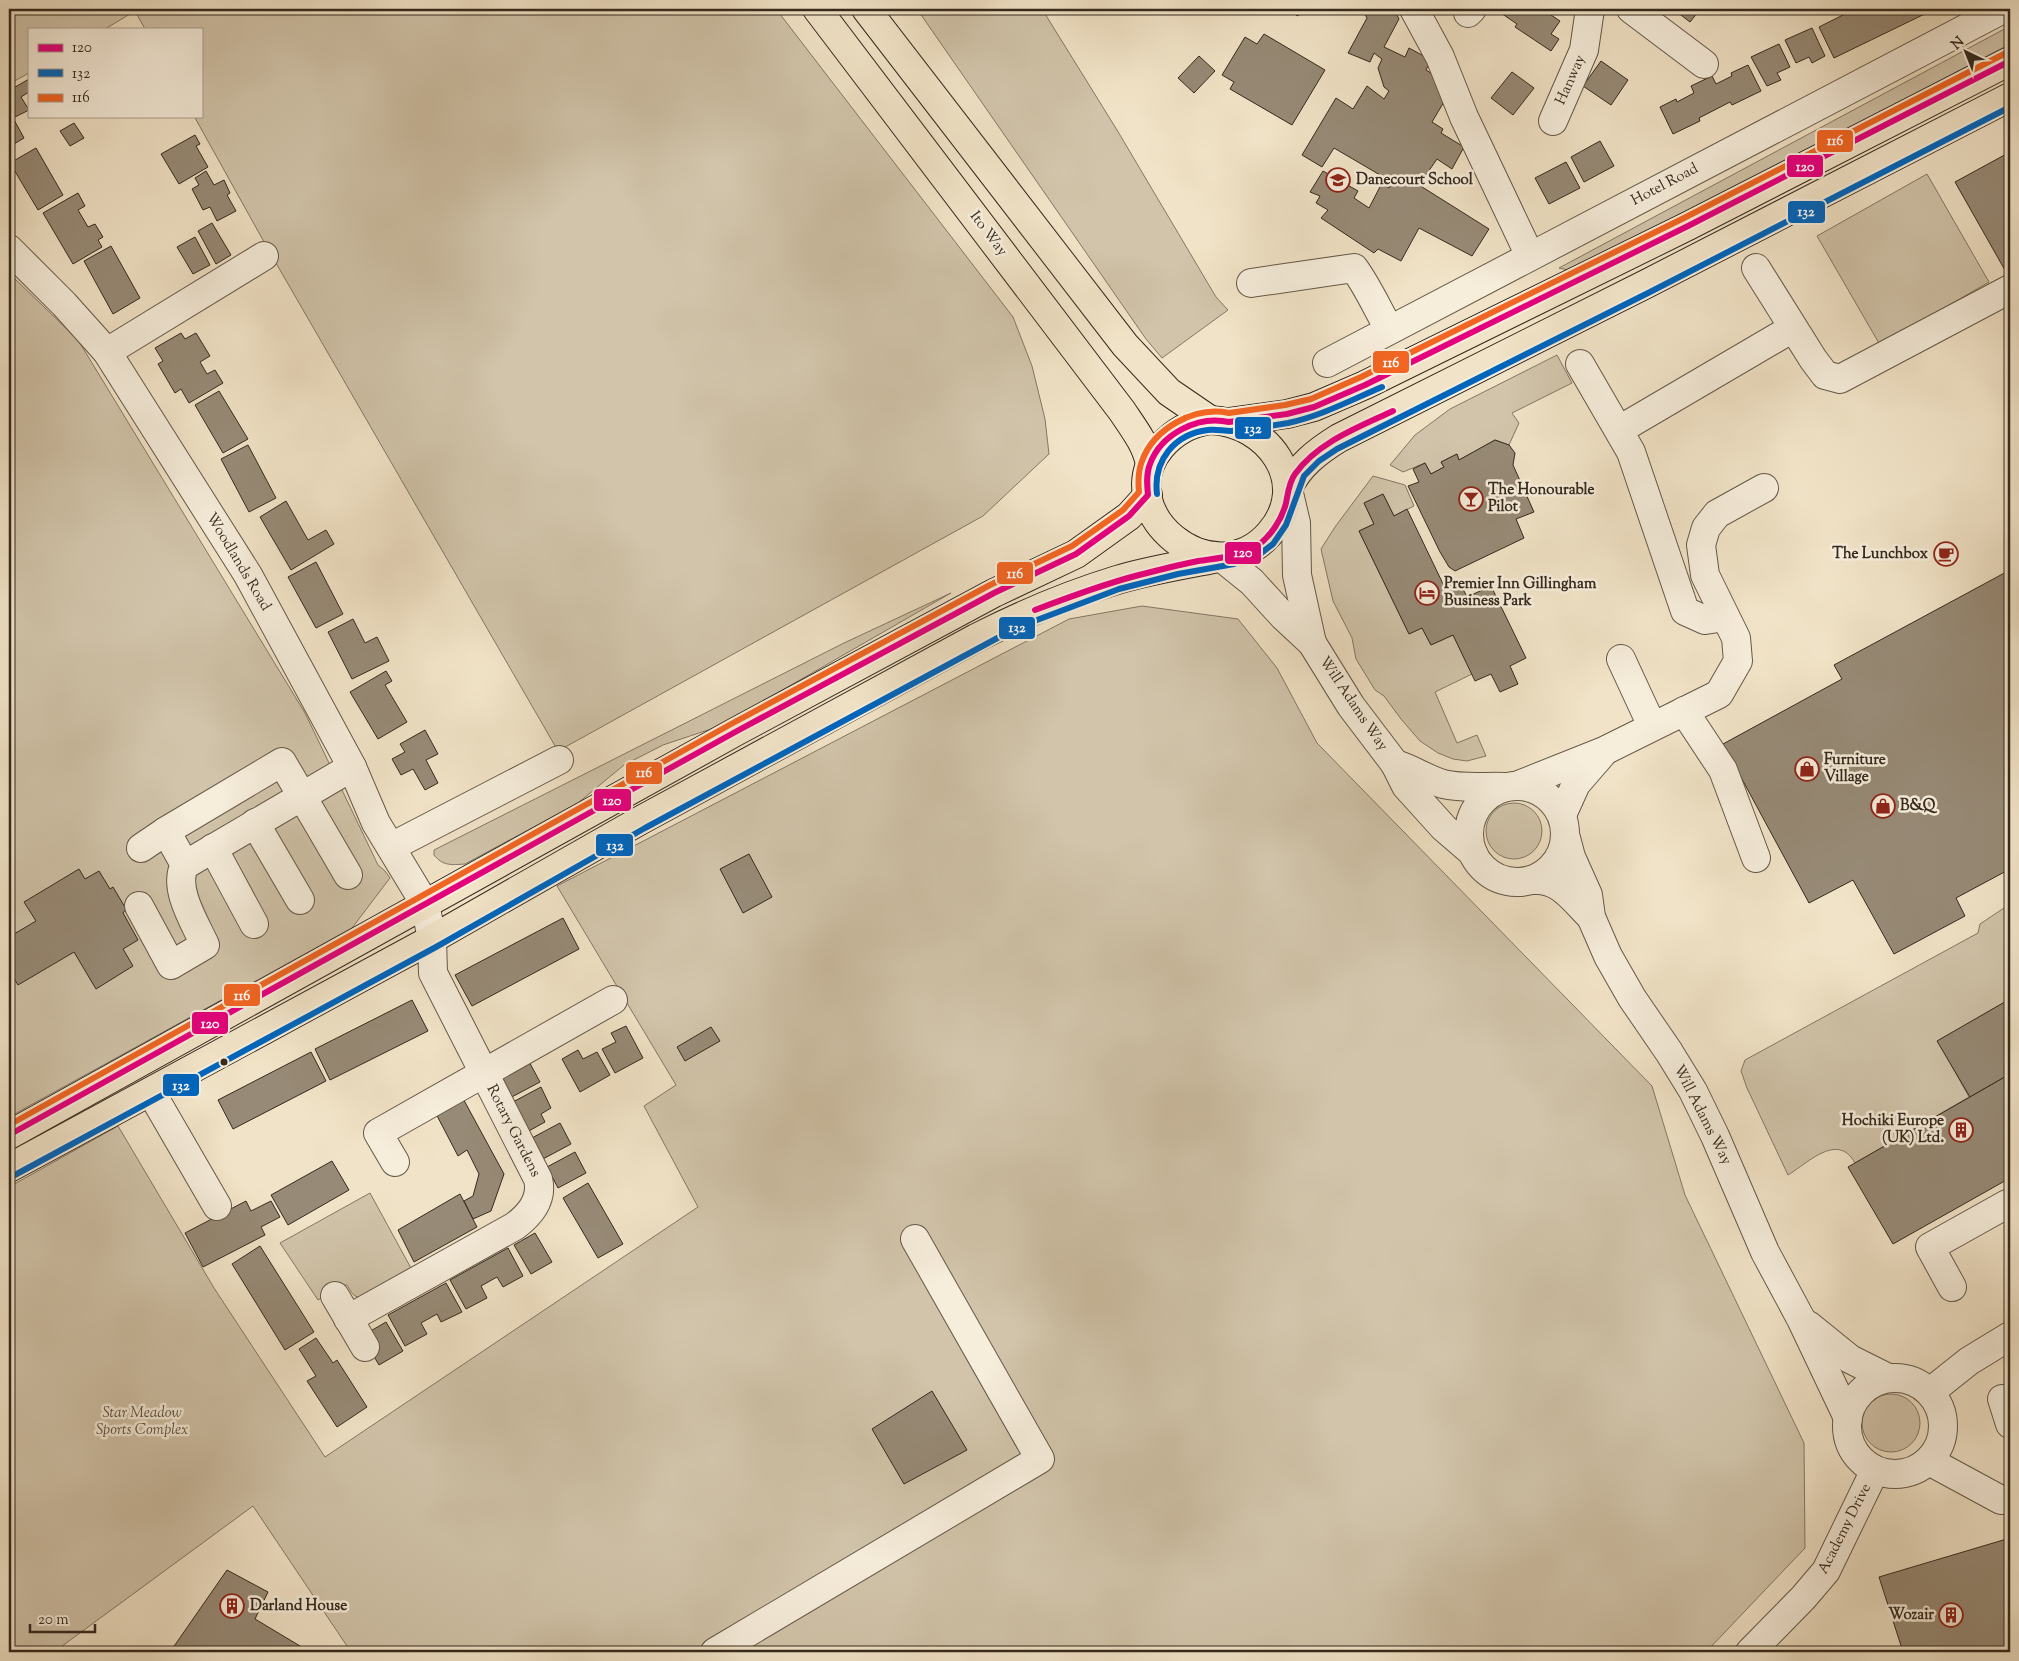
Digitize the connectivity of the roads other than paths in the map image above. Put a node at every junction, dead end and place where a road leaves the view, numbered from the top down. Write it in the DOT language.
graph roads {
  1 [pos="817,9"];
  2 [pos="866,9"];
  3 [pos="1414,9"];
  4 [pos="1590,9"];
  5 [pos="1631,9"];
  6 [pos="2003,9"];
  7 [pos="2010,60"];
  8 [pos="1704,64"];
  9 [pos="2010,97"];
  10 [pos="1553,121"];
  11 [pos="9,249"];
  12 [pos="264,256"];
  13 [pos="1530,256"];
  14 [pos="1756,268"];
  15 [pos="1251,284"];
  16 [pos="2010,289"];
  17 [pos="1793,328"];
  18 [pos="1389,329"];
  19 [pos="108,352"];
  20 [pos="1327,363"];
  21 [pos="1580,364"];
  22 [pos="1220,421"];
  23 [pos="1619,430"];
  24 [pos="1150,464"];
  25 [pos="1764,488"];
  26 [pos="1288,489"];
  27 [pos="1148,495"];
  28 [pos="1219,557"];
  29 [pos="1725,617"];
  30 [pos="1312,643"];
  31 [pos="1621,659"];
  32 [pos="1684,711"];
  33 [pos="1652,726"];
  34 [pos="1604,752"];
  35 [pos="559,760"];
  36 [pos="1395,764"];
  37 [pos="352,767"];
  38 [pos="1512,786"];
  39 [pos="302,796"];
  40 [pos="255,823"];
  41 [pos="1564,826"];
  42 [pos="166,831"];
  43 [pos="391,847"];
  44 [pos="141,848"];
  45 [pos="213,848"];
  46 [pos="1473,854"];
  47 [pos="1756,858"];
  48 [pos="185,865"];
  49 [pos="348,875"];
  50 [pos="1534,880"];
  51 [pos="300,900"];
  52 [pos="425,904"];
  53 [pos="139,906"];
  54 [pos="1591,917"];
  55 [pos="254,924"];
  56 [pos="432,939"];
  57 [pos="614,1000"];
  58 [pos="484,1073"];
  59 [pos="151,1092"];
  60 [pos="9,1135"];
  61 [pos="395,1162"];
  62 [pos="9,1168"];
  63 [pos="217,1206"];
  64 [pos="2010,1209"];
  65 [pos="915,1240"];
  66 [pos="1952,1287"];
  67 [pos="1801,1319"];
  68 [pos="2010,1336"];
  69 [pos="365,1347"];
  70 [pos="1888,1378"];
  71 [pos="1930,1392"];
  72 [pos="2002,1399"];
  73 [pos="1848,1418"];
  74 [pos="2010,1424"];
  75 [pos="1930,1461"];
  76 [pos="1874,1470"];
  77 [pos="2010,1500"];
  78 [pos="715,1652"];
  79 [pos="1750,1652"];
  1 -- 24 [label="main road, Ito Way"];
  2 -- 22 [label="main road"];
  3 -- 13 [label="street"];
  4 -- 10 [label="street, Hanway"];
  5 -- 8 [label="street"];
  6 -- 13 [label="street, Hotel Road"];
  7 -- 22 [label="main road"];
  9 -- 26 [label="main road"];
  11 -- 19 [label="street, Woodlands Road"];
  12 -- 19 [label="street"];
  13 -- 18 [label="street, Hotel Road"];
  14 -- 17 [label="street"];
  15 -- 18 [label="street"];
  16 -- 17 [label="street"];
  17 -- 23 [label="street"];
  18 -- 20 [label="street, Hotel Road"];
  19 -- 37 [label="street, Woodlands Road"];
  21 -- 23 [label="street"];
  22 -- 24 [label="main road"];
  22 -- 26 [label="main road"];
  23 -- 29 [label="street"];
  24 -- 27 [label="main road"];
  25 -- 29 [label="street"];
  26 -- 28 [label="main road"];
  26 -- 30 [label="street, Will Adams Way"];
  27 -- 28 [label="main road"];
  27 -- 52 [label="main road"];
  28 -- 30 [label="street, Will Adams Way"];
  28 -- 56 [label="main road"];
  29 -- 32 [label="street"];
  30 -- 36 [label="street, Will Adams Way"];
  31 -- 33 [label="street"];
  32 -- 33 [label="street"];
  32 -- 47 [label="street"];
  33 -- 34 [label="street"];
  34 -- 38 [label="street"];
  34 -- 41 [label="street"];
  35 -- 43 [label="street"];
  36 -- 38 [label="street, Will Adams Way"];
  36 -- 46 [label="street, Will Adams Way"];
  37 -- 39 [label="street"];
  37 -- 43 [label="street, Woodlands Road"];
  38 -- 41 [label="street"];
  38 -- 46 [label="street"];
  39 -- 40 [label="street"];
  39 -- 42 [label="street"];
  39 -- 49 [label="street"];
  40 -- 45 [label="street"];
  40 -- 51 [label="street"];
  41 -- 50 [label="street"];
  41 -- 54 [label="street, Will Adams Way"];
  42 -- 44 [label="street"];
  42 -- 48 [label="street"];
  43 -- 52 [label="street, Woodlands Road"];
  45 -- 48 [label="street"];
  45 -- 55 [label="street"];
  46 -- 50 [label="street"];
  48 -- 53 [label="street"];
  50 -- 54 [label="street, Will Adams Way"];
  52 -- 56 [label="street, Rotary Gardens"];
  52 -- 60 [label="main road"];
  54 -- 67 [label="street, Will Adams Way"];
  56 -- 58 [label="street, Rotary Gardens"];
  56 -- 59 [label="main road"];
  57 -- 58 [label="street"];
  58 -- 61 [label="street"];
  58 -- 69 [label="street, Rotary Gardens"];
  59 -- 62 [label="main road"];
  59 -- 63 [label="street"];
  64 -- 66 [label="street"];
  65 -- 78 [label="street"];
  67 -- 70 [label="street, Will Adams Way"];
  67 -- 73 [label="street, Will Adams Way"];
  68 -- 71 [label="street"];
  70 -- 71 [label="street"];
  70 -- 73 [label="street"];
  71 -- 75 [label="street"];
  72 -- 74 [label="street"];
  73 -- 76 [label="street"];
  75 -- 76 [label="street"];
  75 -- 77 [label="street"];
  76 -- 79 [label="street, Academy Drive"];
}
